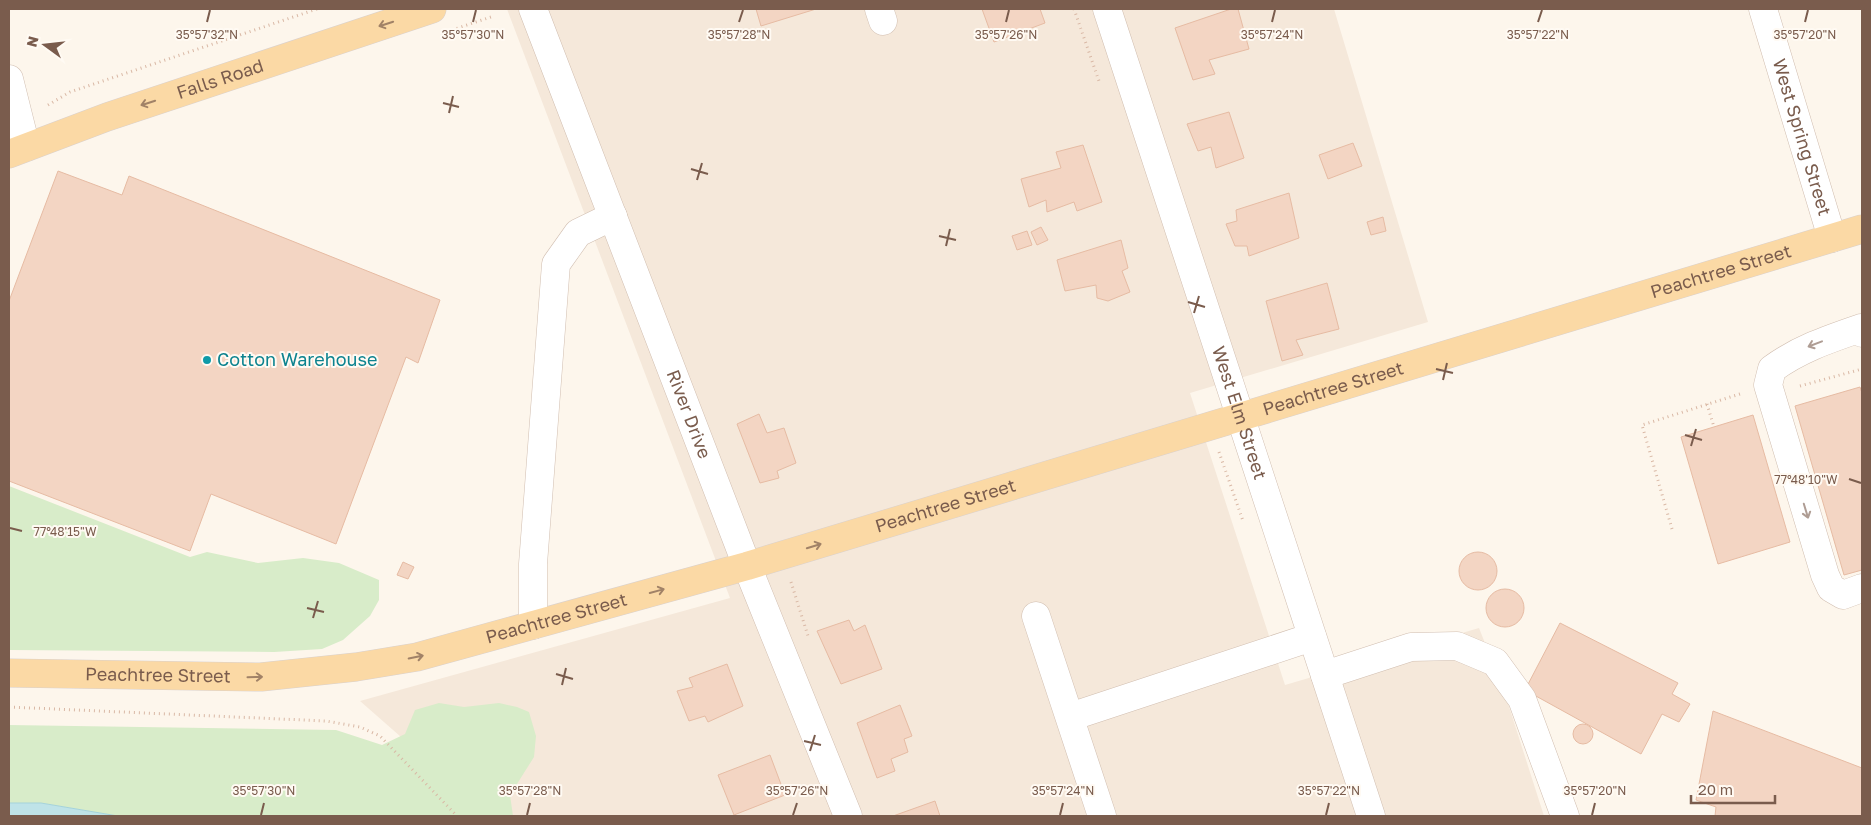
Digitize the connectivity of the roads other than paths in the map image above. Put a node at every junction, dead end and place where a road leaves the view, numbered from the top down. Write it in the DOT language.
graph roads {
  1 [pos="432,9"];
  2 [pos="533,9"];
  3 [pos="1107,9"];
  4 [pos="1763,9"];
  5 [pos="9,79"];
  6 [pos="18,151"];
  7 [pos="613,216"];
  8 [pos="1862,229"];
  9 [pos="1832,238"];
  10 [pos="1862,333"];
  11 [pos="1240,417"];
  12 [pos="747,566"];
  13 [pos="1862,588"];
  14 [pos="1036,616"];
  15 [pos="533,625"];
  16 [pos="1312,637"];
  17 [pos="9,674"];
  18 [pos="1325,675"];
  19 [pos="1070,717"];
  20 [pos="848,816"];
  21 [pos="1102,816"];
  22 [pos="1371,816"];
  23 [pos="1564,816"];
  1 -- 6 [label="main road, Falls Road, one-way"];
  2 -- 7 [label="street, River Drive"];
  3 -- 11 [label="street, West Elm Street"];
  4 -- 9 [label="street, West Spring Street"];
  5 -- 6 [label="street"];
  7 -- 12 [label="street, River Drive"];
  7 -- 15 [label="street"];
  8 -- 9 [label="main road, Peachtree Street"];
  9 -- 11 [label="main road, Peachtree Street"];
  10 -- 13 [label="street, one-way"];
  12 -- 11 [label="main road, Peachtree Street, one-way"];
  11 -- 16 [label="street, West Elm Street"];
  15 -- 12 [label="main road, Peachtree Street, one-way"];
  12 -- 20 [label="street, River Drive"];
  14 -- 19 [label="street"];
  17 -- 15 [label="main road, Peachtree Street, one-way"];
  16 -- 18 [label="street, West Elm Street"];
  16 -- 19 [label="street"];
  18 -- 22 [label="street, West Elm Street"];
  18 -- 23 [label="street"];
  19 -- 21 [label="street"];
}
